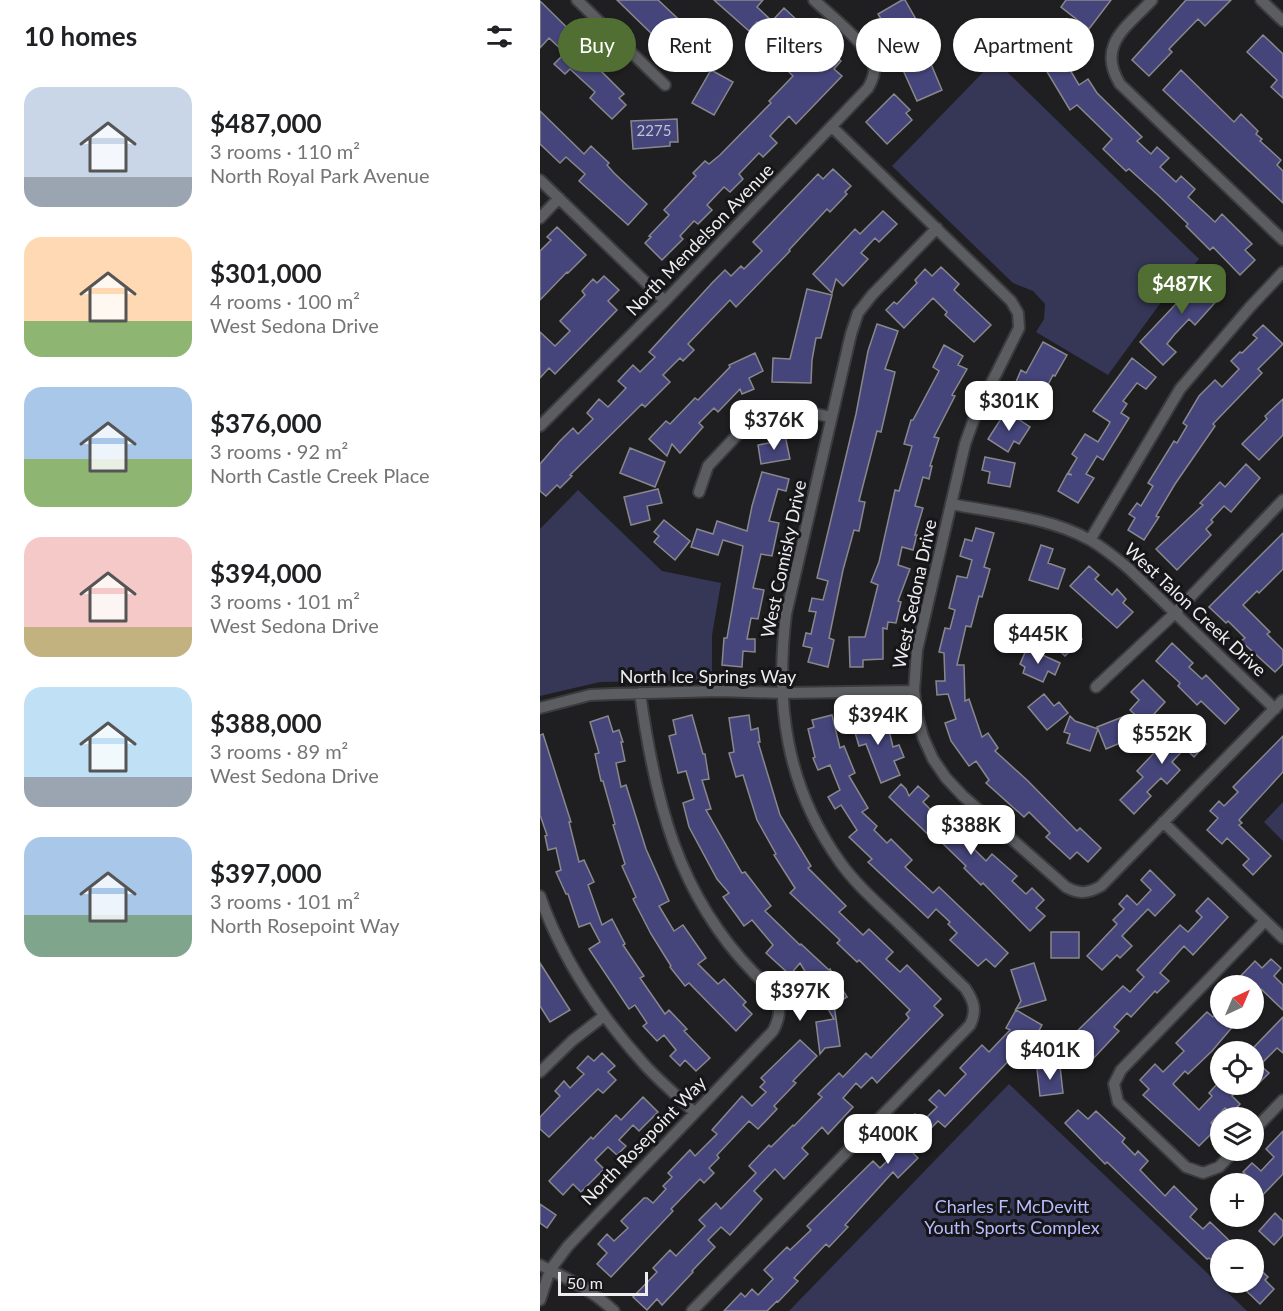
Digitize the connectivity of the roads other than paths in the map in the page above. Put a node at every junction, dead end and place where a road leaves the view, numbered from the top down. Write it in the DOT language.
graph roads {
  1 [pos="577,0"];
  2 [pos="814,0"];
  3 [pos="1152,0"];
  4 [pos="1261,0"];
  5 [pos="1283,21"];
  6 [pos="665,85"];
  7 [pos="832,127"];
  8 [pos="540,180"];
  9 [pos="559,198"];
  10 [pos="540,218"];
  11 [pos="937,228"];
  12 [pos="1283,240"];
  13 [pos="1283,272"];
  14 [pos="665,301"];
  15 [pos="831,417"];
  16 [pos="540,426"];
  17 [pos="699,492"];
  18 [pos="1283,500"];
  19 [pos="951,504"];
  20 [pos="1090,540"];
  21 [pos="1175,613"];
  22 [pos="1096,687"];
  23 [pos="914,691"];
  24 [pos="640,693"];
  25 [pos="782,693"];
  26 [pos="1283,700"];
  27 [pos="540,708"];
  28 [pos="1275,709"];
  29 [pos="1163,822"];
  30 [pos="540,896"];
  31 [pos="1265,921"];
  32 [pos="1283,938"];
  33 [pos="604,1016"];
  34 [pos="540,1072"];
  35 [pos="1283,1100"];
  36 [pos="694,1112"];
  37 [pos="1264,1120"];
  38 [pos="1225,1161"];
  39 [pos="545,1268"];
  40 [pos="540,1299"];
  41 [pos="614,1311"];
  42 [pos="692,1311"];
  1 -- 6 [label="street"];
  2 -- 7 [label="street, North Mendelson Avenue"];
  3 -- 12 [label="street"];
  4 -- 5 [label="street"];
  7 -- 11 [label="street"];
  7 -- 14 [label="street, North Mendelson Avenue"];
  8 -- 9 [label="street"];
  9 -- 10 [label="street"];
  9 -- 14 [label="street"];
  11 -- 15 [label="street, West Comisky Drive"];
  11 -- 19 [label="street, West Sedona Drive"];
  13 -- 20 [label="street"];
  14 -- 16 [label="street, North Mendelson Avenue"];
  15 -- 17 [label="street"];
  15 -- 25 [label="street, West Comisky Drive"];
  18 -- 21 [label="street"];
  19 -- 20 [label="street, West Talon Creek Drive"];
  19 -- 23 [label="street, West Sedona Drive"];
  20 -- 21 [label="street, West Talon Creek Drive"];
  21 -- 22 [label="street"];
  21 -- 28 [label="street, West Talon Creek Drive"];
  23 -- 25 [label="street, North Ice Springs Way"];
  23 -- 29 [label="street, West Sedona Drive"];
  24 -- 25 [label="street, North Ice Springs Way"];
  24 -- 27 [label="street, North Ice Springs Way"];
  24 -- 36 [label="street, North Rosepoint Way"];
  25 -- 42 [label="street, West Comisky Drive"];
  26 -- 28 [label="street"];
  28 -- 29 [label="street"];
  29 -- 31 [label="street"];
  30 -- 33 [label="street"];
  31 -- 32 [label="street"];
  31 -- 38 [label="street"];
  33 -- 34 [label="street"];
  33 -- 36 [label="street"];
  35 -- 37 [label="street"];
  36 -- 39 [label="street, North Rosepoint Way"];
  39 -- 40 [label="street, North Rosepoint Way"];
  39 -- 41 [label="street"];
}
